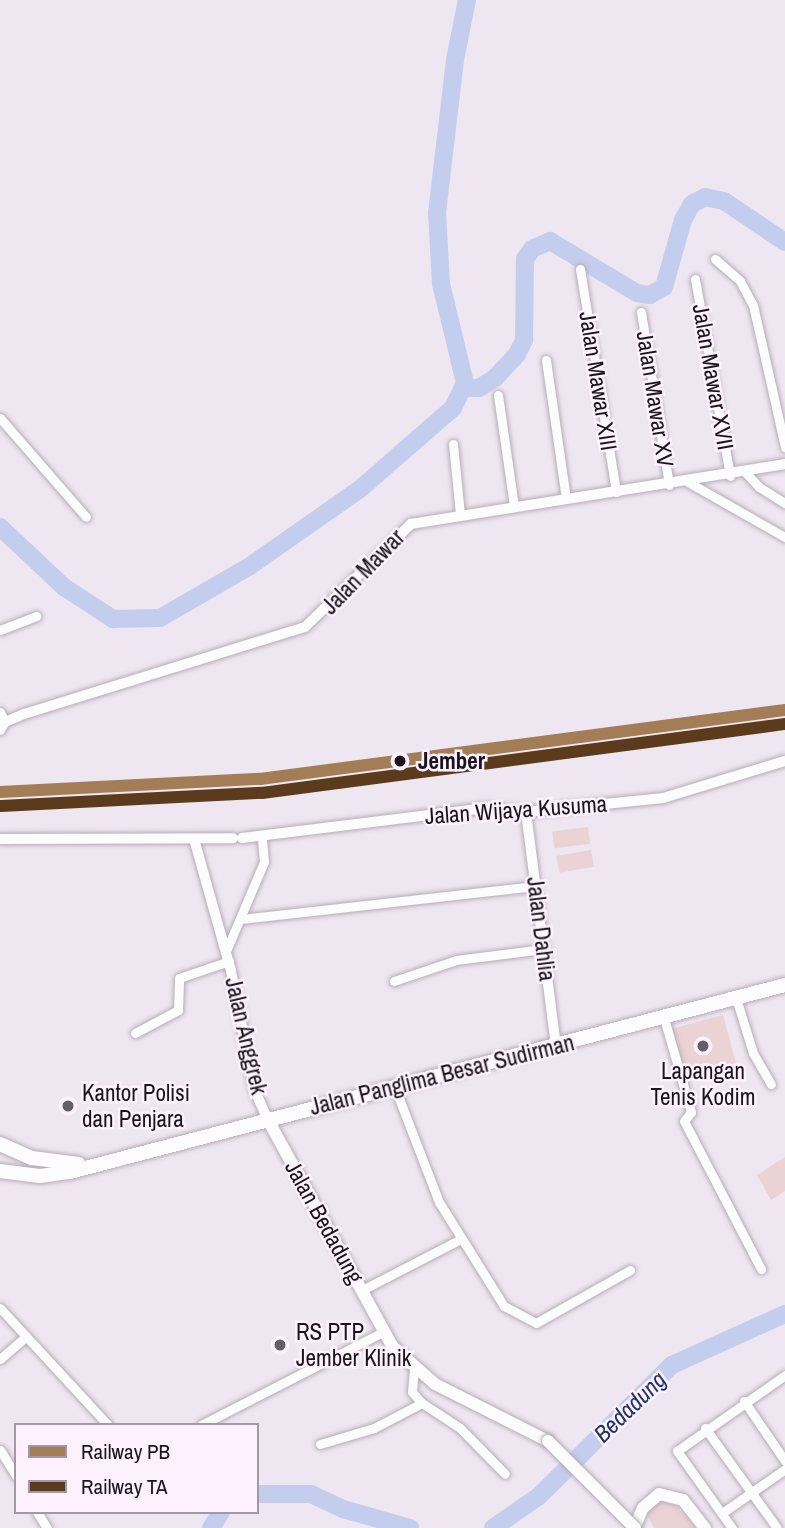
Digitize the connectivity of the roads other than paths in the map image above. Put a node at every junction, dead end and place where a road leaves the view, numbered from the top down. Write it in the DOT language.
graph roads {
  1 [pos="715,259"];
  2 [pos="580,269"];
  3 [pos="695,279"];
  4 [pos="641,312"];
  5 [pos="546,360"];
  6 [pos="498,395"];
  7 [pos="0,418"];
  8 [pos="453,444"];
  9 [pos="785,447"];
  10 [pos="785,464"];
  11 [pos="746,473"];
  12 [pos="730,476"];
  13 [pos="688,482"];
  14 [pos="669,485"];
  15 [pos="616,492"];
  16 [pos="566,499"];
  17 [pos="785,503"];
  18 [pos="514,506"];
  19 [pos="460,514"];
  20 [pos="86,517"];
  21 [pos="785,537"];
  22 [pos="36,616"];
  23 [pos="0,630"];
  24 [pos="1,724"];
  25 [pos="785,761"];
  26 [pos="526,812"];
  27 [pos="262,837"];
  28 [pos="0,839"];
  29 [pos="194,839"];
  30 [pos="536,886"];
  31 [pos="241,919"];
  32 [pos="543,950"];
  33 [pos="227,956"];
  34 [pos="394,981"];
  35 [pos="785,985"];
  36 [pos="736,998"];
  37 [pos="664,1018"];
  38 [pos="135,1033"];
  39 [pos="555,1046"];
  40 [pos="771,1084"];
  41 [pos="396,1087"];
  42 [pos="268,1120"];
  43 [pos="0,1144"];
  44 [pos="98,1165"];
  45 [pos="0,1171"];
  46 [pos="459,1240"];
  47 [pos="761,1269"];
  48 [pos="629,1270"];
  49 [pos="362,1290"];
  50 [pos="0,1308"];
  51 [pos="381,1333"];
  52 [pos="24,1338"];
  53 [pos="0,1359"];
  54 [pos="414,1369"];
  55 [pos="785,1375"];
  56 [pos="744,1401"];
  57 [pos="422,1403"];
  58 [pos="106,1423"];
  59 [pos="205,1423"];
  60 [pos="705,1428"];
  61 [pos="320,1444"];
  62 [pos="0,1450"];
  63 [pos="785,1461"];
  64 [pos="785,1469"];
  65 [pos="14,1473"];
  66 [pos="505,1474"];
  67 [pos="751,1494"];
  68 [pos="722,1513"];
  69 [pos="634,1528"];
  70 [pos="705,1528"];
  71 [pos="732,1528"];
  72 [pos="778,1528"];
  1 -- 9 [label="street"];
  2 -- 15 [label="street, Jalan Mawar XIII"];
  3 -- 12 [label="street, Jalan Mawar XVII"];
  4 -- 14 [label="street, Jalan Mawar XV"];
  5 -- 16 [label="street"];
  6 -- 18 [label="street"];
  7 -- 20 [label="street"];
  8 -- 19 [label="street"];
  10 -- 11 [label="street, Jalan Mawar"];
  11 -- 12 [label="street, Jalan Mawar"];
  11 -- 17 [label="street"];
  12 -- 13 [label="street, Jalan Mawar"];
  13 -- 14 [label="street, Jalan Mawar"];
  13 -- 21 [label="street"];
  14 -- 15 [label="street, Jalan Mawar"];
  15 -- 16 [label="street, Jalan Mawar"];
  16 -- 18 [label="street, Jalan Mawar"];
  18 -- 19 [label="street, Jalan Mawar"];
  19 -- 24 [label="street, Jalan Mawar"];
  22 -- 23 [label="street"];
  25 -- 26 [label="street, Jalan Wijaya Kusuma"];
  26 -- 27 [label="street, Jalan Wijaya Kusuma"];
  26 -- 30 [label="street, Jalan Dahlia"];
  27 -- 29 [label="street, Jalan Wijaya Kusuma"];
  27 -- 31 [label="street, Jalan Anggrek"];
  28 -- 29 [label="street, Jalan Wijaya Kusuma"];
  29 -- 33 [label="street, Jalan Anggrek"];
  30 -- 31 [label="street"];
  30 -- 32 [label="street, Jalan Dahlia"];
  31 -- 33 [label="street, Jalan Anggrek"];
  32 -- 34 [label="street"];
  32 -- 39 [label="street, Jalan Dahlia"];
  33 -- 38 [label="street"];
  33 -- 42 [label="street, Jalan Anggrek"];
  35 -- 36 [label="main road, Jalan Panglima Besar Sudirman"];
  36 -- 37 [label="main road, Jalan Panglima Besar Sudirman"];
  36 -- 40 [label="street"];
  37 -- 39 [label="main road, Jalan Panglima Besar Sudirman"];
  37 -- 47 [label="street"];
  39 -- 41 [label="main road, Jalan Panglima Besar Sudirman"];
  41 -- 42 [label="main road, Jalan Panglima Besar Sudirman"];
  41 -- 46 [label="street"];
  42 -- 44 [label="main road, Jalan Panglima Besar Sudirman"];
  42 -- 49 [label="main road, Jalan Bedadung"];
  43 -- 44 [label="main road, Jalan Panglima Besar Sudirman"];
  44 -- 45 [label="main road, Jalan Panglima Besar Sudirman"];
  46 -- 48 [label="street"];
  46 -- 49 [label="street"];
  49 -- 51 [label="main road, Jalan Bedadung"];
  50 -- 52 [label="street"];
  51 -- 54 [label="main road, Jalan Bedadung"];
  51 -- 59 [label="street"];
  52 -- 53 [label="street"];
  52 -- 58 [label="street"];
  54 -- 57 [label="street"];
  54 -- 69 [label="main road, Jalan Bedadung, bridge"];
  55 -- 56 [label="street"];
  56 -- 60 [label="street"];
  56 -- 63 [label="street"];
  57 -- 61 [label="street"];
  57 -- 66 [label="street"];
  60 -- 67 [label="street"];
  60 -- 68 [label="street"];
  62 -- 65 [label="street"];
  64 -- 67 [label="street"];
  67 -- 68 [label="street"];
  67 -- 72 [label="street"];
  68 -- 71 [label="street"];
  69 -- 70 [label="main road"];
}
